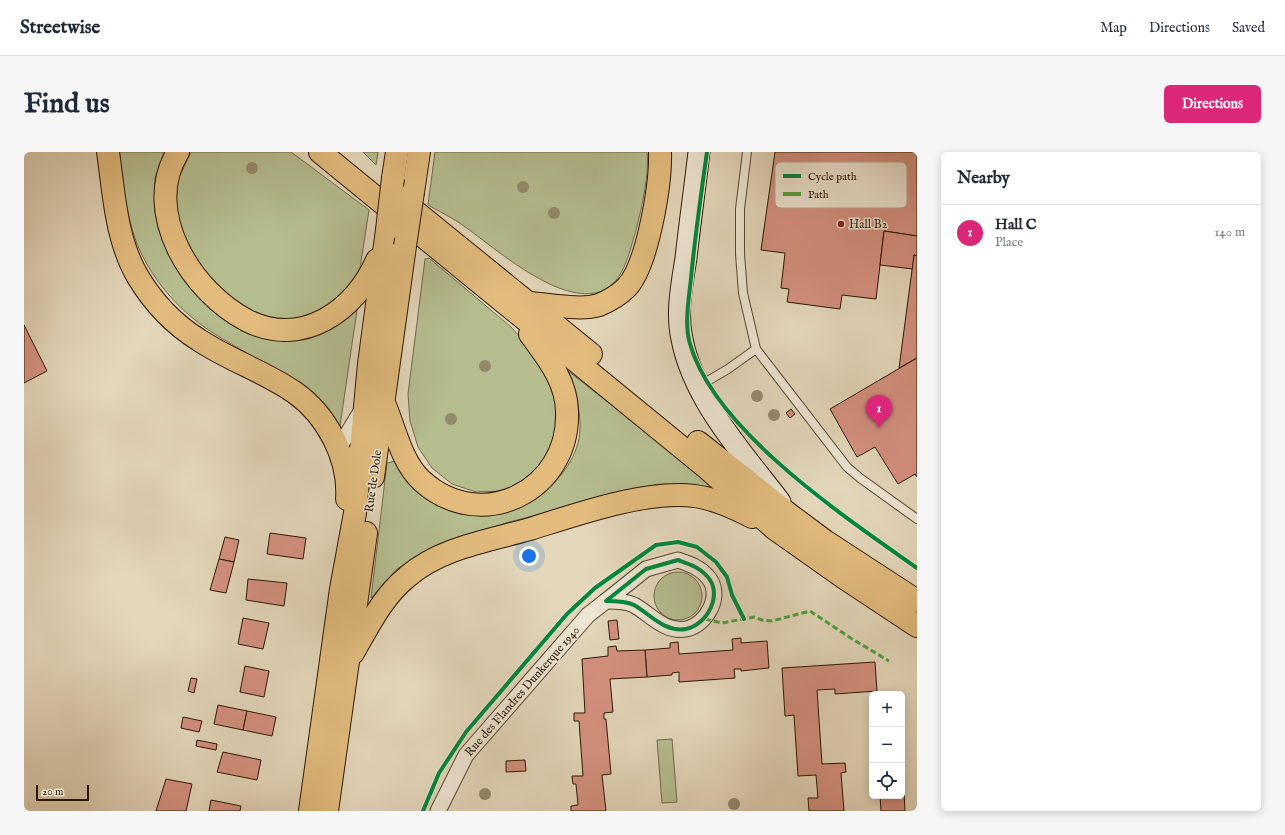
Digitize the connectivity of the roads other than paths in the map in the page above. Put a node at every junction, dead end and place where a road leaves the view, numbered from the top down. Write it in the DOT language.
graph roads {
  1 [pos="108,152"];
  2 [pos="178,152"];
  3 [pos="320,152"];
  4 [pos="344,152"];
  5 [pos="397,152"];
  6 [pos="419,152"];
  7 [pos="660,152"];
  8 [pos="699,152"];
  9 [pos="747,152"];
  10 [pos="392,239"];
  11 [pos="519,305"];
  12 [pos="756,349"];
  13 [pos="699,386"];
  14 [pos="374,403"];
  15 [pos="338,449"];
  16 [pos="917,519"];
  17 [pos="783,522"];
  18 [pos="341,589"];
  19 [pos="606,601"];
  20 [pos="917,601"];
  21 [pos="917,626"];
  22 [pos="349,659"];
  23 [pos="310,811"];
  24 [pos="327,811"];
  25 [pos="438,811"];
  1 -- 15 [label="main road"];
  2 -- 10 [label="main road"];
  3 -- 11 [label="main road"];
  4 -- 11 [label="main road"];
  5 -- 10 [label="main road, Rue de Dole, bridge"];
  6 -- 10 [label="main road, Rue de Dole, bridge"];
  7 -- 11 [label="main road"];
  8 -- 13 [label="main road"];
  9 -- 12 [label="lane"];
  10 -- 14 [label="main road, Rue de Dole"];
  11 -- 14 [label="main road"];
  11 -- 17 [label="main road"];
  12 -- 13 [label="lane"];
  12 -- 16 [label="lane"];
  13 -- 17 [label="main road"];
  14 -- 15 [label="street, Rue de Dole"];
  14 -- 18 [label="main road, Rue de Dole"];
  14 -- 22 [label="main road, Rue de Dole"];
  15 -- 18 [label="main road"];
  17 -- 20 [label="main road"];
  17 -- 21 [label="main road"];
  17 -- 22 [label="main road"];
  18 -- 23 [label="main road, Rue de Dole"];
  19 -- 19 [label="street, Rue des Flandres Dunkerque 1940"];
  19 -- 25 [label="street, Rue des Flandres Dunkerque 1940"];
  22 -- 24 [label="main road, Rue de Dole"];
}
